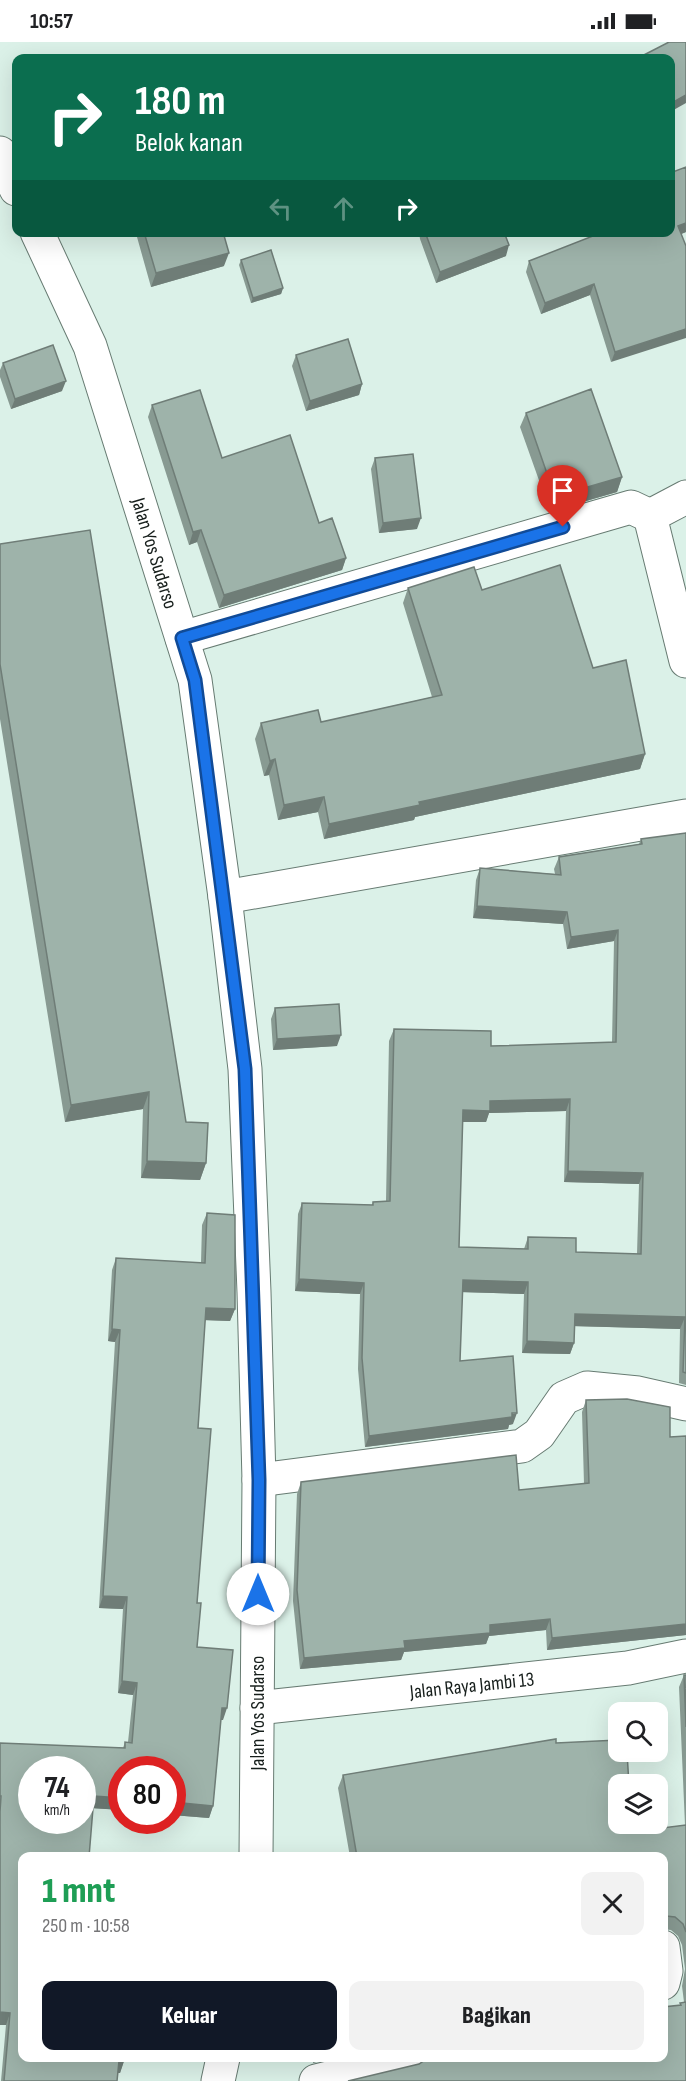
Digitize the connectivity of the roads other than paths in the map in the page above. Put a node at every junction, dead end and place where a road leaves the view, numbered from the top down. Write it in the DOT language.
graph roads {
  1 [pos="0,153"];
  2 [pos="12,180"];
  3 [pos="39,237"];
  4 [pos="686,497"];
  5 [pos="650,516"];
  6 [pos="182,638"];
  7 [pos="686,661"];
  8 [pos="686,816"];
  9 [pos="225,897"];
  10 [pos="686,1404"];
  11 [pos="259,1480"];
  12 [pos="686,1656"];
  13 [pos="257,1708"];
  14 [pos="256,1852"];
  15 [pos="222,2062"];
  16 [pos="394,2062"];
  17 [pos="218,2081"];
  18 [pos="316,2081"];
  1 -- 2 [label="main road"];
  3 -- 6 [label="main road, Jalan Yos Sudarso"];
  4 -- 5 [label="main road"];
  5 -- 6 [label="main road"];
  5 -- 7 [label="main road"];
  6 -- 9 [label="main road, Jalan Yos Sudarso"];
  8 -- 9 [label="main road"];
  9 -- 11 [label="main road, Jalan Yos Sudarso"];
  10 -- 11 [label="main road"];
  11 -- 13 [label="main road, Jalan Yos Sudarso"];
  12 -- 13 [label="main road, Jalan Raya Jambi 13"];
  13 -- 14 [label="main road, Jalan Yos Sudarso"];
  15 -- 17 [label="main road"];
  16 -- 18 [label="main road"];
}
